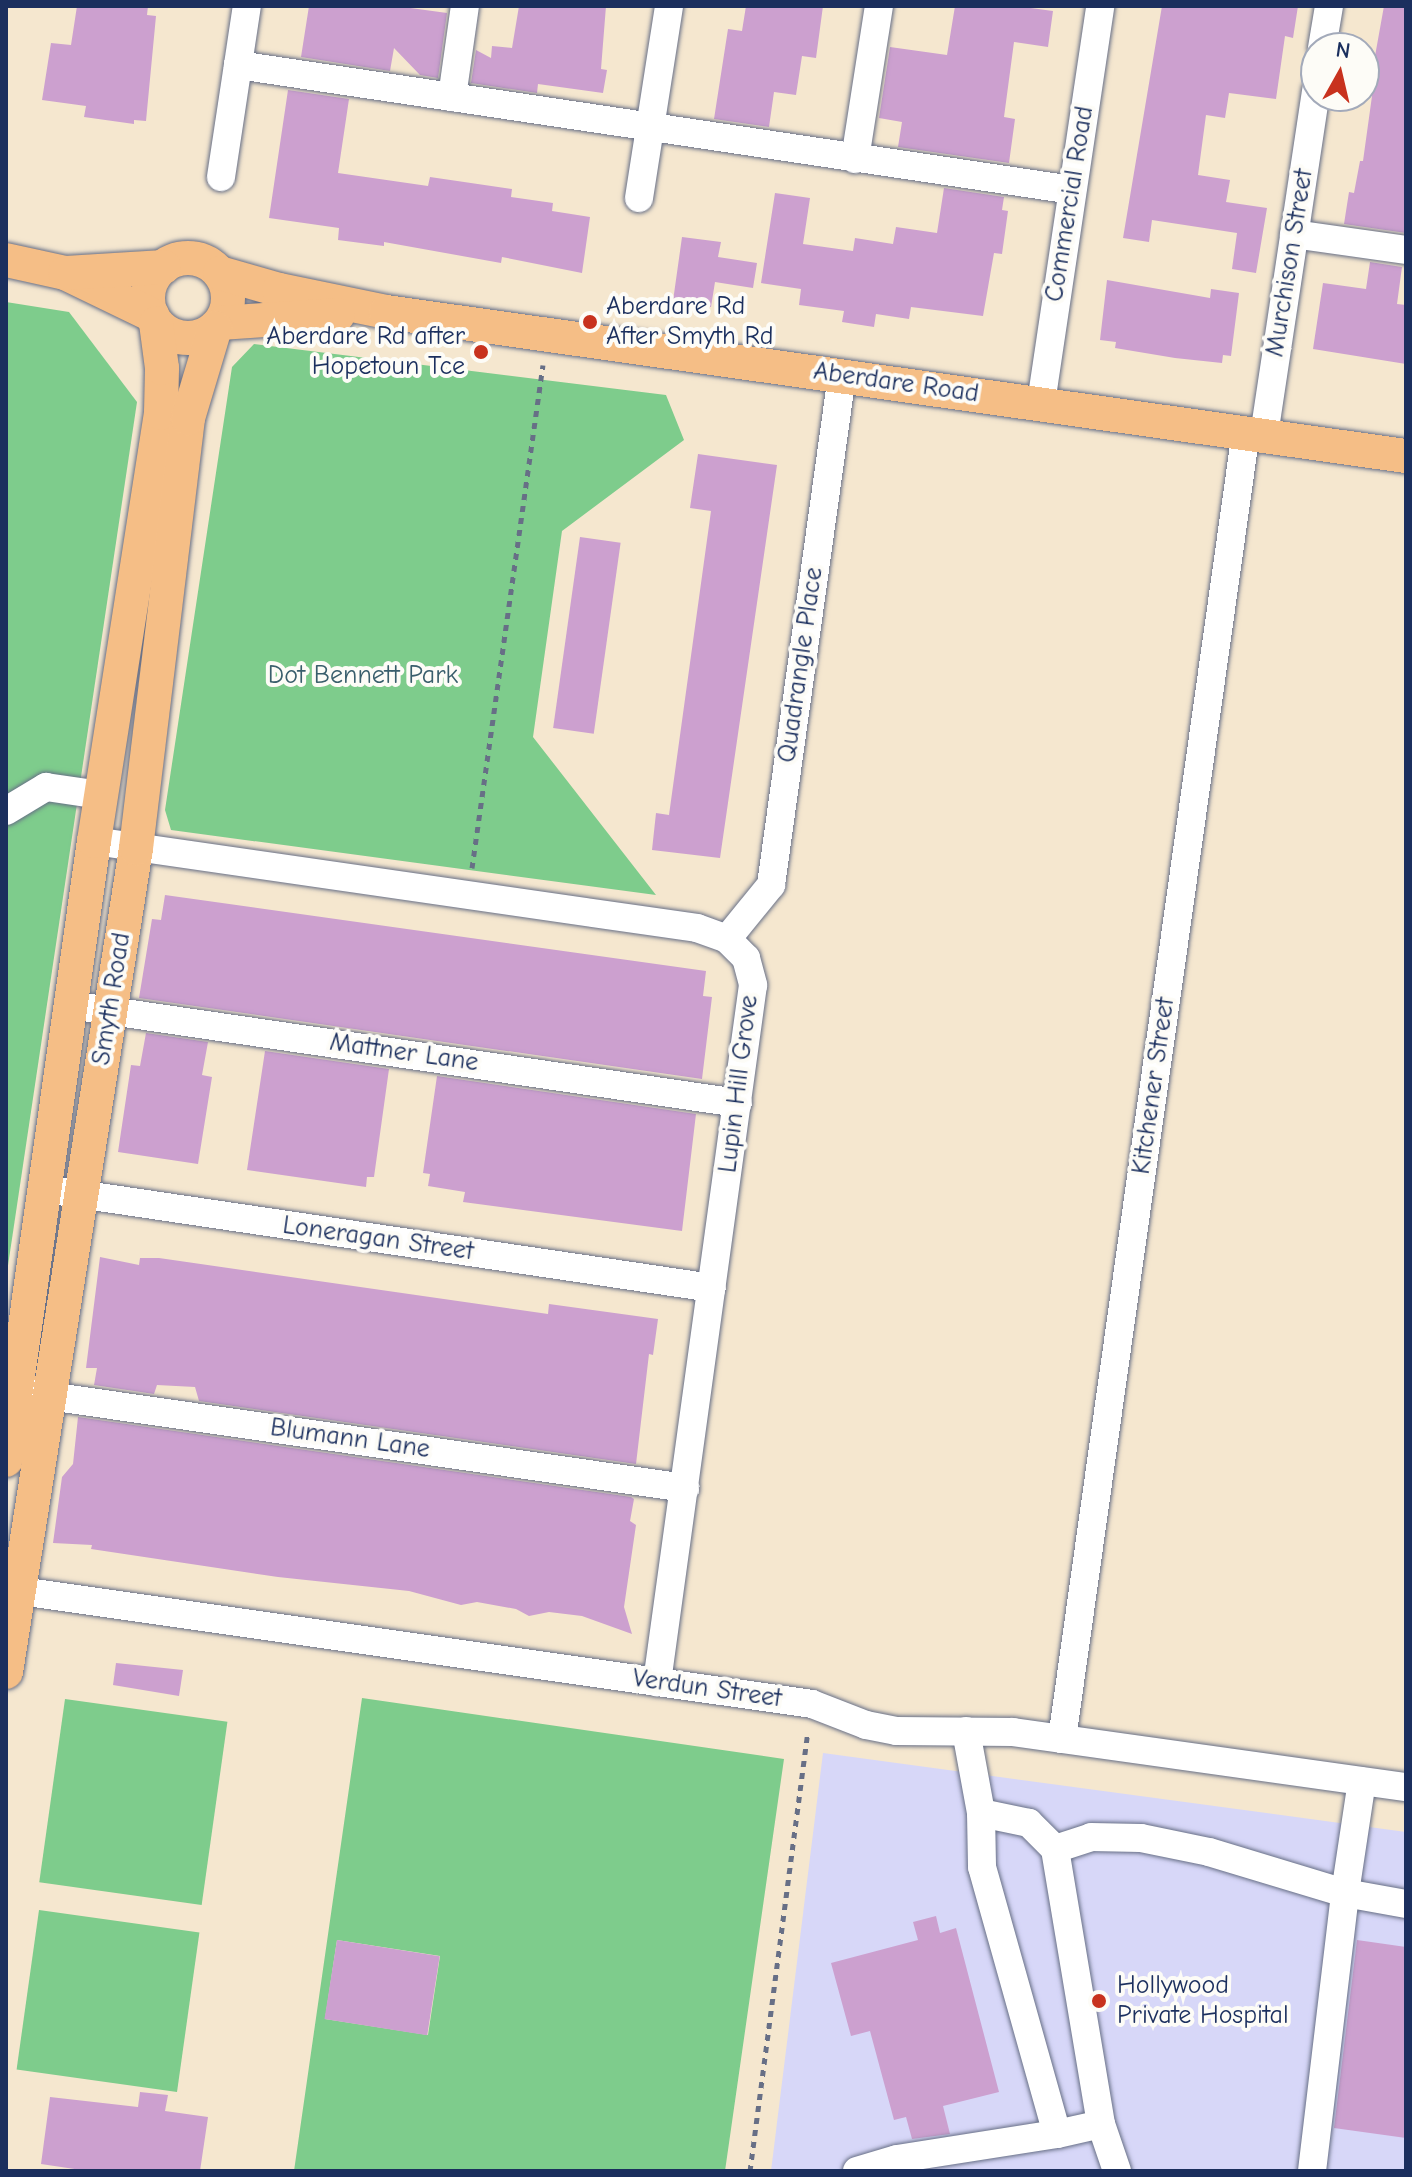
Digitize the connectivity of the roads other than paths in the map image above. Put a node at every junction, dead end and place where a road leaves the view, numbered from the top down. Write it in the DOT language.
graph roads {
  1 [pos="247,6"];
  2 [pos="465,6"];
  3 [pos="669,6"];
  4 [pos="879,6"];
  5 [pos="1100,6"];
  6 [pos="1329,6"];
  7 [pos="1325,32"];
  8 [pos="238,65"];
  9 [pos="452,97"];
  10 [pos="1313,112"];
  11 [pos="650,126"];
  12 [pos="855,159"];
  13 [pos="221,177"];
  14 [pos="1072,190"];
  15 [pos="639,198"];
  16 [pos="1294,234"];
  17 [pos="1406,250"];
  18 [pos="6,260"];
  19 [pos="164,267"];
  20 [pos="65,273"];
  21 [pos="220,273"];
  22 [pos="386,312"];
  23 [pos="154,319"];
  24 [pos="217,325"];
  25 [pos="842,375"];
  26 [pos="1041,403"];
  27 [pos="1255,434"];
  28 [pos="1406,456"];
  29 [pos="101,795"];
  30 [pos="6,811"];
  31 [pos="94,841"];
  32 [pos="136,848"];
  33 [pos="727,939"];
  34 [pos="70,1005"];
  35 [pos="110,1010"];
  36 [pos="738,1103"];
  37 [pos="45,1189"];
  38 [pos="81,1195"];
  39 [pos="712,1288"];
  40 [pos="16,1391"];
  41 [pos="50,1396"];
  42 [pos="6,1460"];
  43 [pos="685,1488"];
  44 [pos="13,1590"];
  45 [pos="6,1672"];
  46 [pos="657,1682"];
  47 [pos="966,1731"];
  48 [pos="1062,1739"];
  49 [pos="1362,1781"];
  50 [pos="1406,1787"];
  51 [pos="981,1813"];
  52 [pos="1055,1849"];
  53 [pos="1345,1893"];
  54 [pos="1406,1904"];
  55 [pos="1101,2124"];
  56 [pos="1057,2134"];
  57 [pos="857,2171"];
  58 [pos="1117,2171"];
  59 [pos="1312,2171"];
  1 -- 8 [label="street"];
  2 -- 9 [label="street"];
  3 -- 11 [label="street"];
  4 -- 12 [label="street"];
  5 -- 14 [label="street, Commercial Road"];
  6 -- 7 [label="street"];
  8 -- 9 [label="street"];
  8 -- 13 [label="street"];
  9 -- 11 [label="street"];
  10 -- 16 [label="street, Murchison Street"];
  11 -- 12 [label="street"];
  11 -- 15 [label="street"];
  12 -- 14 [label="street"];
  14 -- 26 [label="street, Commercial Road"];
  16 -- 17 [label="street"];
  16 -- 27 [label="street, Murchison Street"];
  18 -- 20 [label="main road"];
  19 -- 20 [label="main road"];
  19 -- 21 [label="main road"];
  19 -- 23 [label="main road"];
  20 -- 23 [label="main road"];
  21 -- 22 [label="main road, Aberdare Road"];
  21 -- 24 [label="main road"];
  22 -- 24 [label="main road, Aberdare Road"];
  22 -- 25 [label="main road, Aberdare Road"];
  23 -- 24 [label="main road"];
  23 -- 29 [label="main road, Smyth Road"];
  24 -- 32 [label="main road, Smyth Road"];
  25 -- 26 [label="main road, Aberdare Road"];
  25 -- 33 [label="street, Quadrangle Place"];
  26 -- 27 [label="main road, Aberdare Road"];
  27 -- 28 [label="main road, Aberdare Road"];
  27 -- 48 [label="street, Kitchener Street"];
  29 -- 30 [label="street"];
  29 -- 31 [label="main road, Smyth Road"];
  31 -- 32 [label="street"];
  31 -- 34 [label="main road, Smyth Road"];
  32 -- 33 [label="street"];
  32 -- 35 [label="main road, Smyth Road"];
  33 -- 36 [label="street, Lupin Hill Grove"];
  34 -- 35 [label="street, Mattner Lane"];
  34 -- 37 [label="main road, Smyth Road"];
  35 -- 36 [label="street, Mattner Lane"];
  35 -- 38 [label="main road, Smyth Road"];
  36 -- 39 [label="street, Lupin Hill Grove"];
  37 -- 38 [label="street, Loneragan Street"];
  37 -- 40 [label="main road, Smyth Road"];
  38 -- 39 [label="street, Loneragan Street"];
  38 -- 41 [label="main road, Smyth Road"];
  39 -- 43 [label="street, Lupin Hill Grove"];
  40 -- 41 [label="street, Blumann Lane"];
  40 -- 42 [label="main road, Smyth Road"];
  41 -- 43 [label="street, Blumann Lane"];
  41 -- 44 [label="main road, Smyth Road"];
  43 -- 46 [label="street, Lupin Hill Grove"];
  44 -- 45 [label="main road, Smyth Road"];
  44 -- 46 [label="street, Verdun Street"];
  46 -- 47 [label="street, Verdun Street"];
  47 -- 48 [label="street, Verdun Street"];
  47 -- 51 [label="street"];
  48 -- 49 [label="street, Verdun Street"];
  49 -- 50 [label="street, Verdun Street"];
  49 -- 53 [label="street"];
  51 -- 52 [label="street"];
  51 -- 56 [label="street"];
  52 -- 53 [label="street"];
  52 -- 55 [label="street"];
  53 -- 54 [label="street"];
  53 -- 59 [label="street"];
  55 -- 56 [label="street"];
  55 -- 58 [label="street"];
  56 -- 57 [label="street"];
}
